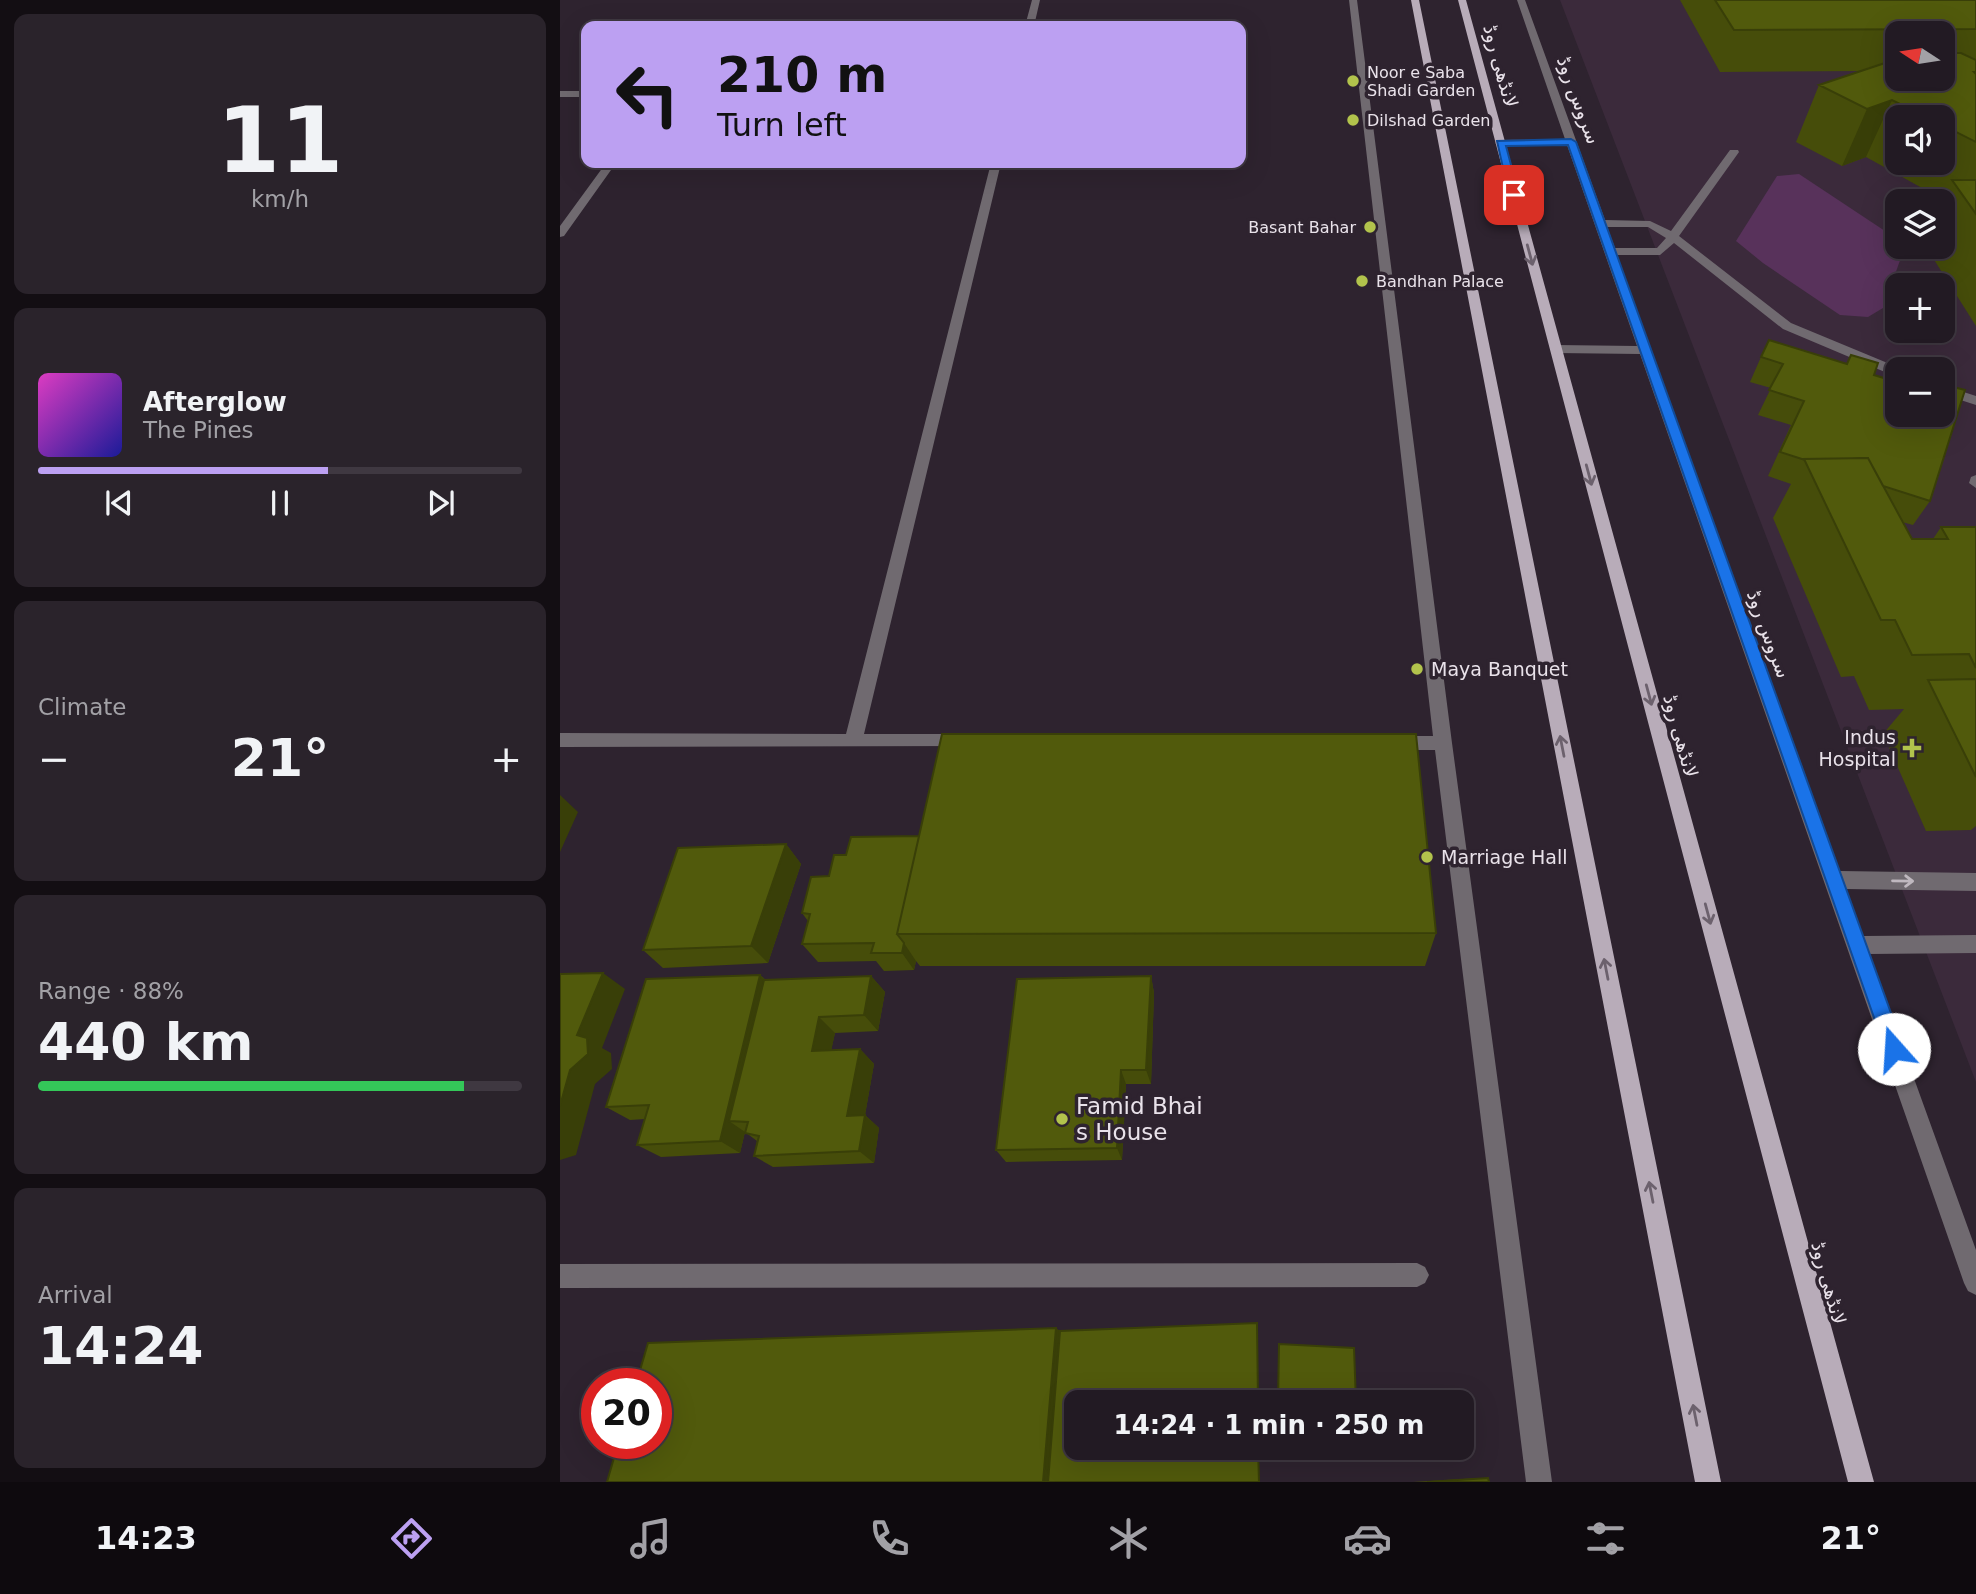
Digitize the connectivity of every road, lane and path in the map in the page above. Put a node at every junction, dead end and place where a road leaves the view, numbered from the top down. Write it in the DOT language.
graph roads {
  1 [pos="1036,0"];
  2 [pos="1353,0"];
  3 [pos="1415,0"];
  4 [pos="1462,0"];
  5 [pos="1521,0"];
  6 [pos="1030,21"];
  7 [pos="560,94"];
  8 [pos="581,94"];
  9 [pos="1571,142"];
  10 [pos="1500,143"];
  11 [pos="1734,152"];
  12 [pos="607,168"];
  13 [pos="995,168"];
  14 [pos="1601,223"];
  15 [pos="560,234"];
  16 [pos="1673,237"];
  17 [pos="1611,252"];
  18 [pos="1556,349"];
  19 [pos="1646,350"];
  20 [pos="1885,367"];
  21 [pos="1955,394"];
  22 [pos="1976,401"];
  23 [pos="560,740"];
  24 [pos="853,741"];
  25 [pos="976,741"];
  26 [pos="1374,743"];
  27 [pos="1443,743"];
  28 [pos="1835,880"];
  29 [pos="1976,882"];
  30 [pos="1976,944"];
  31 [pos="1858,945"];
  32 [pos="1417,1275"];
  33 [pos="560,1276"];
  34 [pos="1976,1283"];
  35 [pos="1539,1482"];
  36 [pos="1708,1482"];
  37 [pos="1861,1482"];
  1 -- 6 [label="street"];
  2 -- 27 [label="street"];
  36 -- 3 [label="main road, one-way"];
  4 -- 10 [label="main road, لانڈھی روڈ"];
  5 -- 9 [label="street, سروس روڈ"];
  7 -- 8 [label="street"];
  9 -- 10 [label="street"];
  9 -- 14 [label="street, سروس روڈ"];
  10 -- 18 [label="main road, لانڈھی روڈ, one-way"];
  11 -- 16 [label="street"];
  12 -- 15 [label="street"];
  13 -- 24 [label="street"];
  14 -- 16 [label="street"];
  14 -- 17 [label="street, سروس روڈ"];
  16 -- 17 [label="street"];
  16 -- 20 [label="street"];
  17 -- 19 [label="street, سروس روڈ"];
  18 -- 19 [label="street"];
  18 -- 37 [label="main road, لانڈھی روڈ, one-way"];
  19 -- 28 [label="street, سروس روڈ"];
  21 -- 22 [label="street"];
  23 -- 24 [label="street"];
  24 -- 25 [label="street"];
  26 -- 27 [label="street"];
  27 -- 35 [label="street"];
  28 -- 29 [label="street, one-way"];
  28 -- 31 [label="street, سروس روڈ"];
  30 -- 31 [label="street"];
  31 -- 34 [label="street, سروس روڈ"];
  32 -- 33 [label="street"];
}
